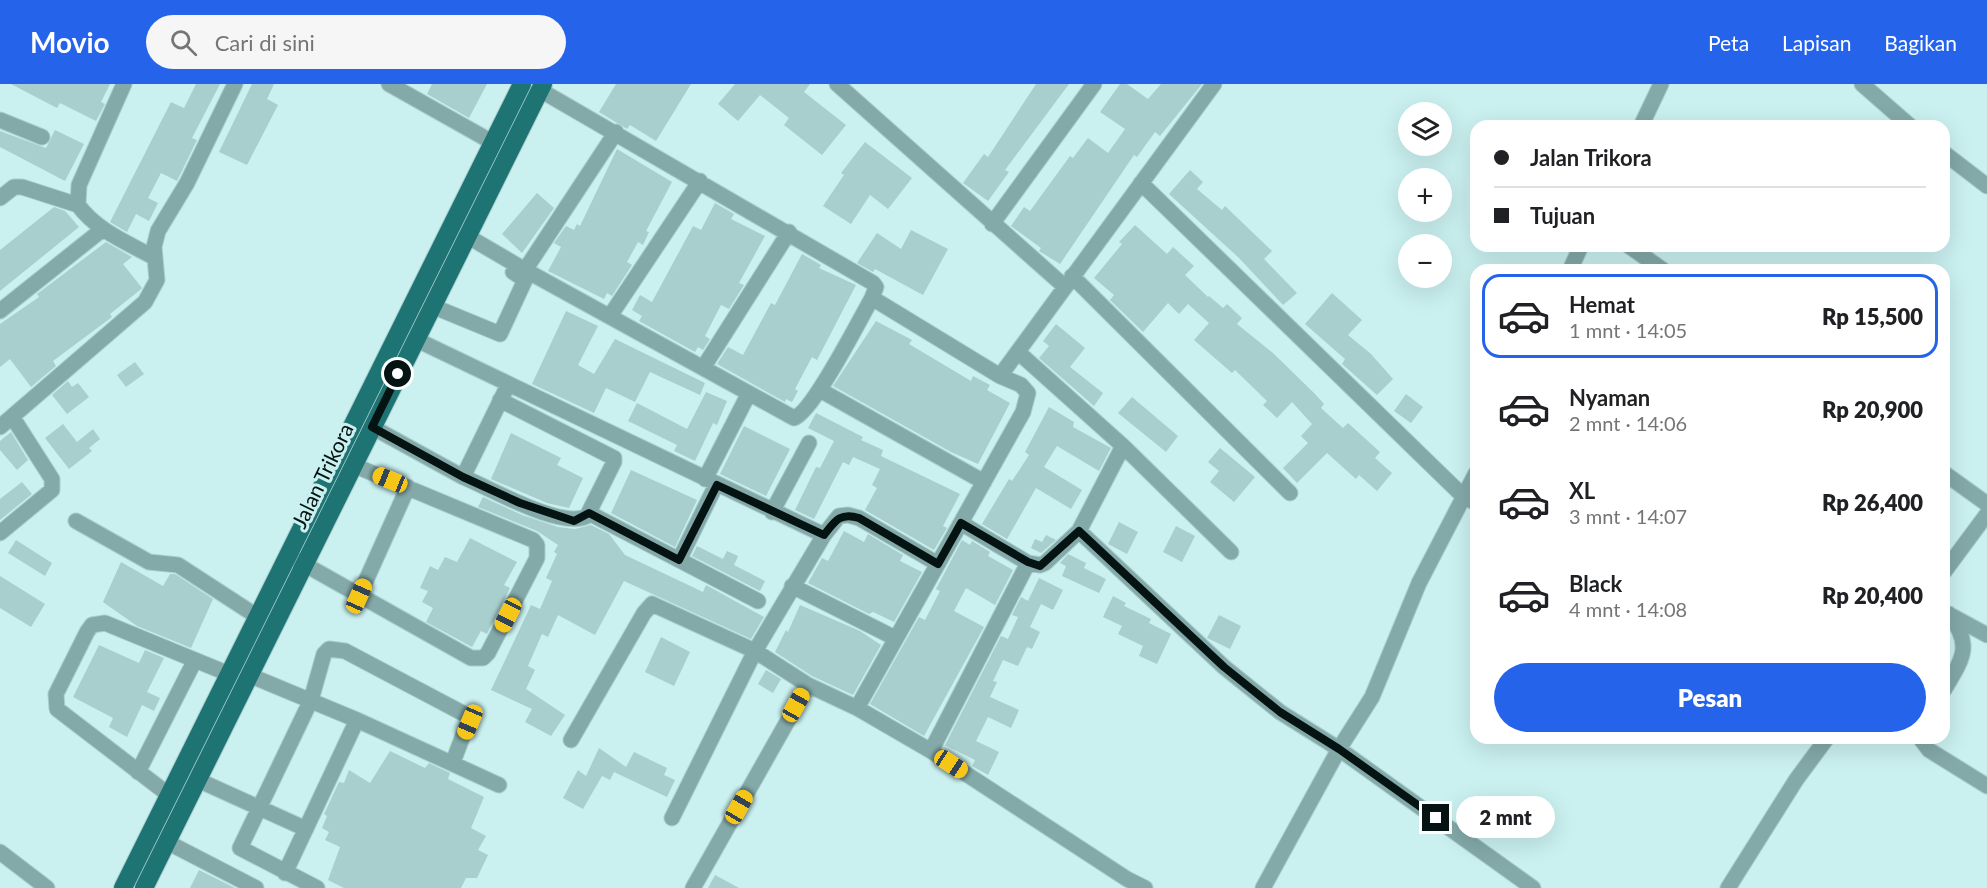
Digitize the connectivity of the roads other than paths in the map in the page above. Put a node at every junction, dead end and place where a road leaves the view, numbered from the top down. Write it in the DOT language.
graph roads {
  1 [pos="124,84"];
  2 [pos="235,84"];
  3 [pos="389,84"];
  4 [pos="522,84"];
  5 [pos="837,84"];
  6 [pos="1094,84"];
  7 [pos="1214,84"];
  8 [pos="1661,84"];
  9 [pos="1862,84"];
  10 [pos="542,87"];
  11 [pos="0,120"];
  12 [pos="1644,120"];
  13 [pos="1903,120"];
  14 [pos="616,132"];
  15 [pos="42,137"];
  16 [pos="492,142"];
  17 [pos="1950,158"];
  18 [pos="700,181"];
  19 [pos="1141,183"];
  20 [pos="1987,186"];
  21 [pos="0,198"];
  22 [pos="78,205"];
  23 [pos="992,224"];
  24 [pos="103,230"];
  25 [pos="789,232"];
  26 [pos="465,240"];
  27 [pos="1638,252"];
  28 [pos="155,258"];
  29 [pos="1654,264"];
  30 [pos="525,270"];
  31 [pos="1068,281"];
  32 [pos="872,298"];
  33 [pos="432,306"];
  34 [pos="0,311"];
  35 [pos="610,316"];
  36 [pos="415,339"];
  37 [pos="1018,352"];
  38 [pos="703,368"];
  39 [pos="1000,376"];
  40 [pos="508,385"];
  41 [pos="820,390"];
  42 [pos="746,399"];
  43 [pos="500,400"];
  44 [pos="13,418"];
  45 [pos="0,427"];
  46 [pos="372,427"];
  47 [pos="809,443"];
  48 [pos="1123,446"];
  49 [pos="353,465"];
  50 [pos="463,477"];
  51 [pos="1950,477"];
  52 [pos="711,482"];
  53 [pos="984,482"];
  54 [pos="408,487"];
  55 [pos="1290,494"];
  56 [pos="1470,500"];
  57 [pos="1987,504"];
  58 [pos="772,512"];
  59 [pos="589,513"];
  60 [pos="1987,514"];
  61 [pos="76,521"];
  62 [pos="961,523"];
  63 [pos="1079,531"];
  64 [pos="0,533"];
  65 [pos="824,535"];
  66 [pos="1231,552"];
  67 [pos="679,560"];
  68 [pos="296,561"];
  69 [pos="1028,562"];
  70 [pos="938,564"];
  71 [pos="1950,564"];
  72 [pos="792,586"];
  73 [pos="359,596"];
  74 [pos="758,601"];
  75 [pos="1950,615"];
  76 [pos="258,617"];
  77 [pos="1950,617"];
  78 [pos="1987,635"];
  79 [pos="895,638"];
  80 [pos="755,651"];
  81 [pos="195,660"];
  82 [pos="229,674"];
  83 [pos="249,675"];
  84 [pos="1950,680"];
  85 [pos="808,685"];
  86 [pos="310,700"];
  87 [pos="857,708"];
  88 [pos="357,720"];
  89 [pos="571,740"];
  90 [pos="1823,744"];
  91 [pos="1924,744"];
  92 [pos="1339,749"];
  93 [pos="931,751"];
  94 [pos="453,762"];
  95 [pos="138,772"];
  96 [pos="198,780"];
  97 [pos="499,785"];
  98 [pos="1987,786"];
  99 [pos="169,795"];
  100 [pos="259,808"];
  101 [pos="672,818"];
  102 [pos="306,829"];
  103 [pos="167,842"];
  104 [pos="0,852"];
  105 [pos="285,873"];
  106 [pos="46,888"];
  107 [pos="123,888"];
  108 [pos="144,888"];
  109 [pos="256,888"];
  110 [pos="317,888"];
  111 [pos="693,888"];
  112 [pos="1145,888"];
  113 [pos="1263,888"];
  114 [pos="1533,888"];
  115 [pos="1728,888"];
  1 -- 22 [label="street"];
  2 -- 28 [label="street"];
  3 -- 16 [label="street"];
  4 -- 16 [label="main road, Jalan Trikora"];
  5 -- 23 [label="street"];
  6 -- 23 [label="street"];
  7 -- 19 [label="street"];
  8 -- 12 [label="street"];
  9 -- 13 [label="street"];
  10 -- 14 [label="street"];
  10 -- 26 [label="main road, Jalan Trikora"];
  11 -- 15 [label="street"];
  14 -- 18 [label="street"];
  14 -- 30 [label="street"];
  16 -- 68 [label="main road, Jalan Trikora"];
  17 -- 20 [label="street"];
  18 -- 25 [label="street"];
  18 -- 35 [label="street"];
  19 -- 31 [label="street"];
  19 -- 56 [label="street"];
  21 -- 22 [label="street"];
  22 -- 24 [label="street"];
  23 -- 31 [label="street"];
  24 -- 28 [label="street"];
  24 -- 34 [label="street"];
  25 -- 32 [label="street"];
  25 -- 38 [label="street"];
  26 -- 30 [label="street"];
  26 -- 33 [label="main road, Jalan Trikora"];
  26 -- 33 [label="street"];
  27 -- 29 [label="street"];
  28 -- 44 [label="street"];
  30 -- 35 [label="street"];
  31 -- 37 [label="street"];
  31 -- 55 [label="street"];
  32 -- 39 [label="street"];
  32 -- 41 [label="street"];
  33 -- 36 [label="main road, Jalan Trikora"];
  35 -- 38 [label="street"];
  36 -- 40 [label="street"];
  36 -- 46 [label="main road, Jalan Trikora"];
  37 -- 39 [label="street"];
  37 -- 48 [label="street"];
  38 -- 41 [label="street"];
  39 -- 53 [label="street"];
  40 -- 43 [label="street"];
  40 -- 52 [label="street"];
  41 -- 53 [label="street"];
  42 -- 52 [label="street"];
  43 -- 50 [label="street"];
  43 -- 59 [label="street"];
  44 -- 45 [label="street"];
  44 -- 64 [label="street"];
  46 -- 49 [label="main road, Jalan Trikora"];
  46 -- 50 [label="street"];
  47 -- 58 [label="street"];
  48 -- 63 [label="street"];
  48 -- 66 [label="street"];
  49 -- 54 [label="street"];
  49 -- 68 [label="main road, Jalan Trikora"];
  50 -- 59 [label="street"];
  51 -- 57 [label="street"];
  52 -- 58 [label="street"];
  52 -- 67 [label="street"];
  53 -- 62 [label="street"];
  54 -- 73 [label="street"];
  54 -- 73 [label="street"];
  56 -- 92 [label="street"];
  58 -- 65 [label="street"];
  59 -- 67 [label="street"];
  60 -- 71 [label="street"];
  61 -- 76 [label="street"];
  62 -- 69 [label="street"];
  62 -- 70 [label="street"];
  63 -- 69 [label="street"];
  63 -- 92 [label="street"];
  65 -- 70 [label="street"];
  65 -- 72 [label="street"];
  67 -- 74 [label="street"];
  68 -- 73 [label="street"];
  68 -- 76 [label="main road, Jalan Trikora"];
  68 -- 83 [label="main road, Jalan Trikora"];
  69 -- 93 [label="street"];
  70 -- 79 [label="street"];
  72 -- 79 [label="street"];
  72 -- 80 [label="street"];
  75 -- 78 [label="street"];
  76 -- 82 [label="main road, Jalan Trikora"];
  77 -- 84 [label="street"];
  79 -- 87 [label="street"];
  80 -- 85 [label="street"];
  80 -- 89 [label="street"];
  80 -- 101 [label="street"];
  81 -- 82 [label="street"];
  81 -- 95 [label="street"];
  81 -- 95 [label="street"];
  82 -- 99 [label="main road, Jalan Trikora"];
  83 -- 86 [label="street"];
  83 -- 96 [label="main road, Jalan Trikora"];
  85 -- 87 [label="street"];
  85 -- 111 [label="street"];
  86 -- 88 [label="street"];
  86 -- 94 [label="street"];
  86 -- 100 [label="street"];
  87 -- 93 [label="street"];
  88 -- 94 [label="street"];
  88 -- 102 [label="street"];
  90 -- 115 [label="street"];
  91 -- 98 [label="street"];
  92 -- 113 [label="street"];
  92 -- 114 [label="street"];
  93 -- 112 [label="street"];
  94 -- 97 [label="street"];
  95 -- 99 [label="street"];
  96 -- 100 [label="street"];
  96 -- 103 [label="main road, Jalan Trikora"];
  99 -- 107 [label="main road, Jalan Trikora"];
  100 -- 102 [label="street"];
  100 -- 105 [label="street"];
  102 -- 105 [label="street"];
  103 -- 108 [label="main road, Jalan Trikora"];
  103 -- 109 [label="street"];
  104 -- 106 [label="street"];
  105 -- 110 [label="street"];
}
